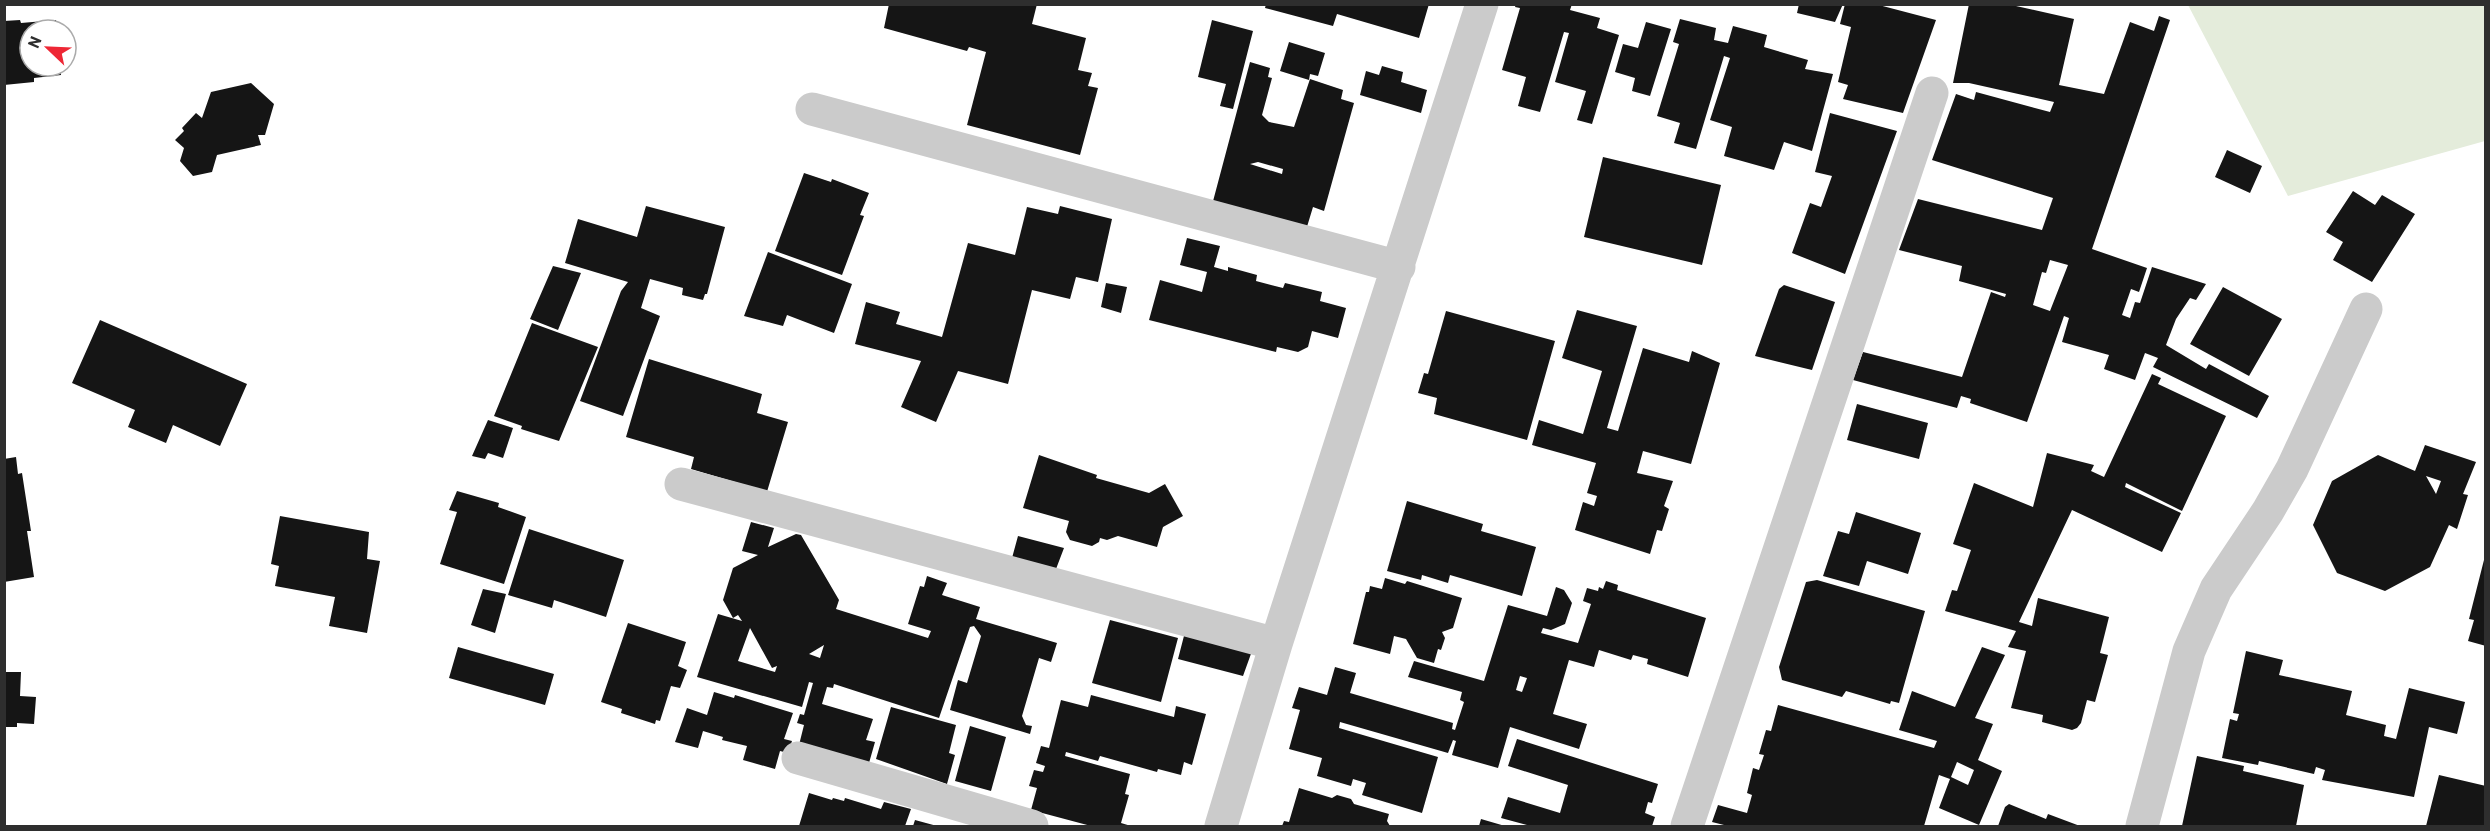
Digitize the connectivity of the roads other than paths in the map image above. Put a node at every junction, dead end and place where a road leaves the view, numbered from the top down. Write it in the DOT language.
graph roads {
  1 [pos="1482,4"];
  2 [pos="1932,93"];
  3 [pos="812,109"];
  4 [pos="1399,267"];
  5 [pos="2366,309"];
  6 [pos="681,484"];
  7 [pos="1276,644"];
  8 [pos="798,758"];
  9 [pos="1032,826"];
  10 [pos="1221,826"];
  11 [pos="1687,826"];
  12 [pos="2142,826"];
  1 -- 4 [label="street"];
  2 -- 11 [label="street"];
  3 -- 4 [label="street"];
  4 -- 7 [label="street"];
  5 -- 12 [label="street"];
  6 -- 7 [label="street"];
  7 -- 10 [label="street"];
  8 -- 9 [label="street"];
}
